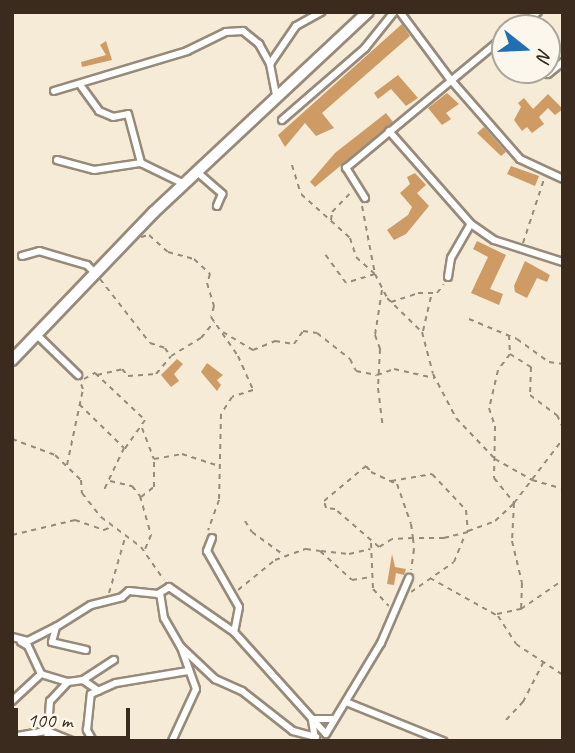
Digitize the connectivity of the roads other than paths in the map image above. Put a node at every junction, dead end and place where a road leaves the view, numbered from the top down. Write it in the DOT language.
graph roads {
  1 [pos="321,12"];
  2 [pos="368,12"];
  3 [pos="394,12"];
  4 [pos="404,14"];
  5 [pos="491,47"];
  6 [pos="270,64"];
  7 [pos="450,79"];
  8 [pos="80,86"];
  9 [pos="54,91"];
  10 [pos="276,95"];
  11 [pos="282,120"];
  12 [pos="389,131"];
  13 [pos="57,160"];
  14 [pos="141,163"];
  15 [pos="196,171"];
  16 [pos="563,178"];
  17 [pos="184,184"];
  18 [pos="365,198"];
  19 [pos="217,206"];
  20 [pos="471,224"];
  21 [pos="22,256"];
  22 [pos="563,262"];
  23 [pos="95,273"];
  24 [pos="448,277"];
  25 [pos="36,334"];
  26 [pos="12,360"];
  27 [pos="79,378"];
  28 [pos="212,538"];
  29 [pos="409,578"];
  30 [pos="160,593"];
  31 [pos="57,627"];
  32 [pos="234,632"];
  33 [pos="14,638"];
  34 [pos="181,646"];
  35 [pos="86,650"];
  36 [pos="114,660"];
  37 [pos="188,671"];
  38 [pos="41,674"];
  39 [pos="83,680"];
  40 [pos="68,682"];
  41 [pos="99,691"];
  42 [pos="12,701"];
  43 [pos="345,702"];
  44 [pos="312,719"];
  45 [pos="334,719"];
  46 [pos="47,730"];
  47 [pos="326,734"];
  48 [pos="12,737"];
  49 [pos="315,739"];
  50 [pos="47,741"];
  51 [pos="72,741"];
  52 [pos="93,741"];
  53 [pos="172,741"];
  54 [pos="332,741"];
  55 [pos="443,741"];
  1 -- 6 [label="street"];
  2 -- 10 [label="main road"];
  3 -- 11 [label="street"];
  4 -- 7 [label="street"];
  5 -- 7 [label="street"];
  6 -- 8 [label="street"];
  6 -- 10 [label="street"];
  7 -- 12 [label="street"];
  7 -- 16 [label="street"];
  8 -- 9 [label="street"];
  8 -- 14 [label="street"];
  10 -- 15 [label="main road"];
  12 -- 18 [label="street"];
  12 -- 20 [label="street"];
  13 -- 14 [label="street"];
  14 -- 17 [label="street"];
  15 -- 17 [label="main road"];
  15 -- 19 [label="street"];
  17 -- 23 [label="main road"];
  20 -- 22 [label="street"];
  20 -- 24 [label="street"];
  21 -- 23 [label="street"];
  23 -- 25 [label="main road"];
  25 -- 26 [label="main road"];
  25 -- 27 [label="street"];
  28 -- 32 [label="street"];
  29 -- 43 [label="street"];
  30 -- 31 [label="street"];
  30 -- 32 [label="street"];
  30 -- 34 [label="street"];
  31 -- 33 [label="street"];
  31 -- 35 [label="street"];
  32 -- 44 [label="street"];
  33 -- 38 [label="street"];
  34 -- 37 [label="street"];
  34 -- 49 [label="street"];
  36 -- 39 [label="street"];
  37 -- 41 [label="street"];
  37 -- 53 [label="street"];
  38 -- 40 [label="street"];
  38 -- 42 [label="street"];
  39 -- 40 [label="street"];
  39 -- 41 [label="street"];
  40 -- 46 [label="street"];
  41 -- 52 [label="street"];
  43 -- 45 [label="street"];
  43 -- 55 [label="street"];
  44 -- 45 [label="street"];
  44 -- 47 [label="street"];
  44 -- 49 [label="street"];
  45 -- 47 [label="street"];
  46 -- 48 [label="street"];
  46 -- 50 [label="street"];
  46 -- 51 [label="street"];
  47 -- 54 [label="street"];
}
